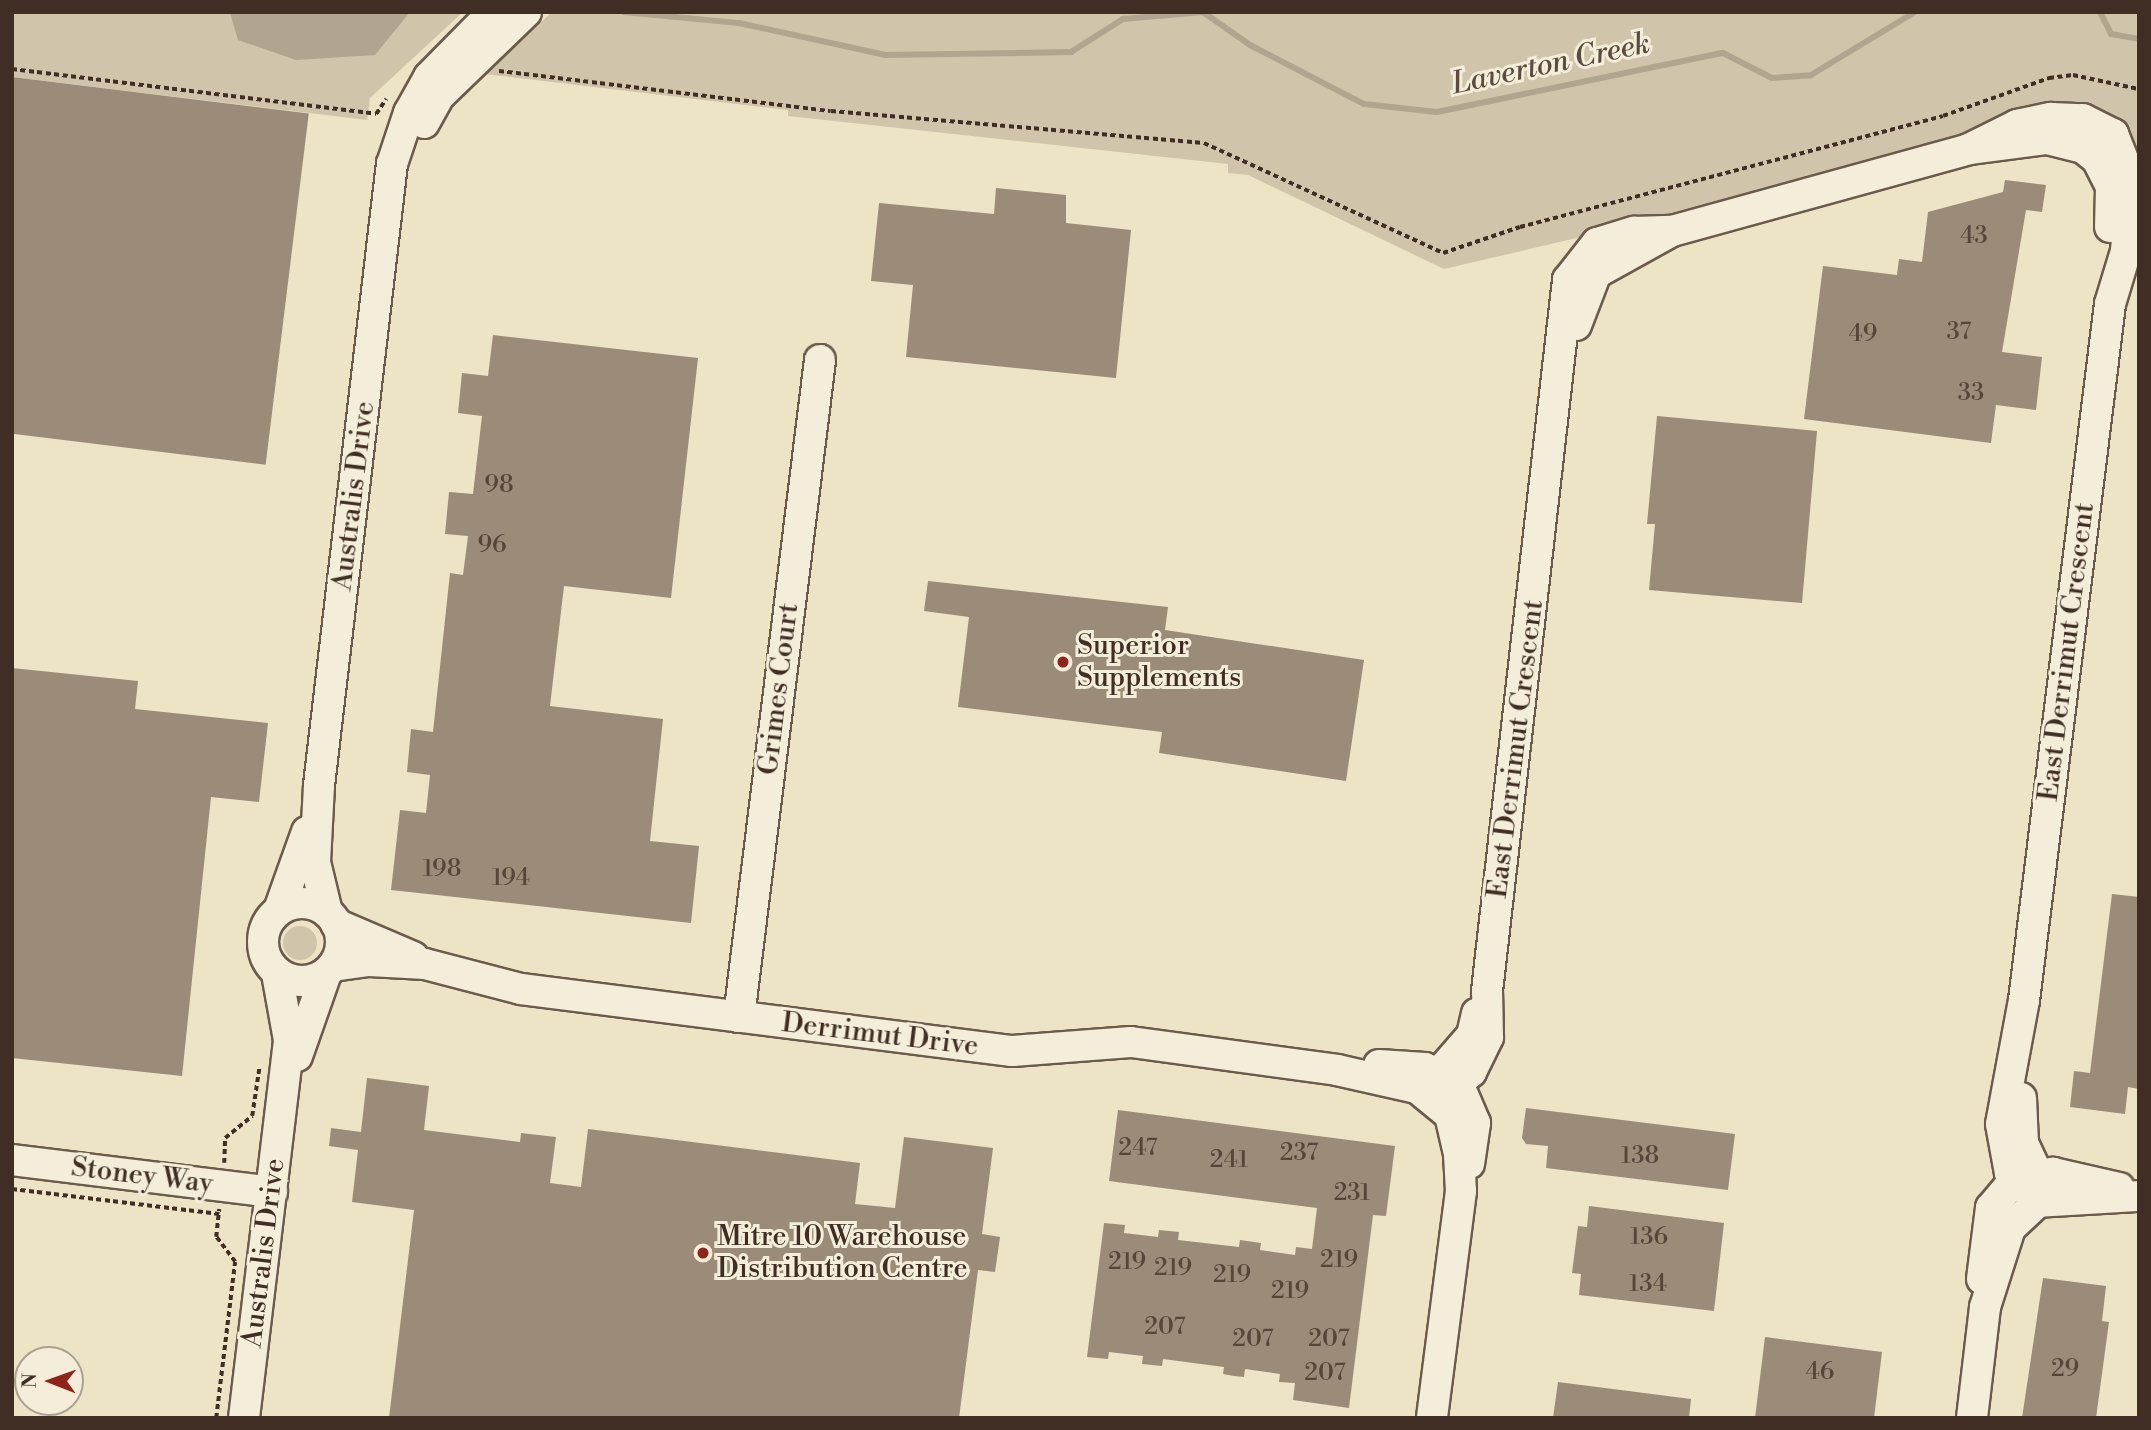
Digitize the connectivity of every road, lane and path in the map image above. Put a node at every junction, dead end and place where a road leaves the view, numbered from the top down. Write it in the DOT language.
graph roads {
  1 [pos="493,12"];
  2 [pos="526,12"];
  3 [pos="471,62"];
  4 [pos="12,69"];
  5 [pos="2139,89"];
  6 [pos="388,96"];
  7 [pos="389,207"];
  8 [pos="820,360"];
  9 [pos="319,785"];
  10 [pos="279,910"];
  11 [pos="332,918"];
  12 [pos="425,964"];
  13 [pos="329,969"];
  14 [pos="277,972"];
  15 [pos="739,1017"];
  16 [pos="1444,1087"];
  17 [pos="284,1089"];
  18 [pos="12,1160"];
  19 [pos="2030,1185"];
  20 [pos="12,1189"];
  21 [pos="272,1192"];
  22 [pos="2138,1196"];
  23 [pos="216,1418"];
  24 [pos="244,1418"];
  25 [pos="1432,1418"];
  26 [pos="1972,1418"];
  1 -- 7 [label="street, Australis Drive"];
  2 -- 3 [label="street, Australis Drive"];
  3 -- 5 [label="path"];
  3 -- 7 [label="street, Australis Drive"];
  4 -- 6 [label="path"];
  7 -- 9 [label="street, Australis Drive"];
  8 -- 15 [label="street, Grimes Court"];
  9 -- 10 [label="street, Australis Drive"];
  9 -- 11 [label="street, Australis Drive"];
  10 -- 11 [label="street"];
  10 -- 14 [label="street"];
  11 -- 12 [label="street, Derrimut Drive"];
  11 -- 13 [label="street"];
  12 -- 13 [label="street, Derrimut Drive"];
  12 -- 15 [label="street, Derrimut Drive"];
  13 -- 14 [label="street"];
  13 -- 17 [label="street, Australis Drive"];
  14 -- 17 [label="street, Australis Drive"];
  15 -- 16 [label="street, Derrimut Drive"];
  16 -- 19 [label="street, East Derrimut Crescent"];
  16 -- 25 [label="street"];
  17 -- 21 [label="street, Australis Drive"];
  18 -- 21 [label="street, Stoney Way"];
  19 -- 22 [label="street"];
  19 -- 26 [label="street"];
  20 -- 23 [label="path"];
  21 -- 24 [label="street, Australis Drive"];
}
